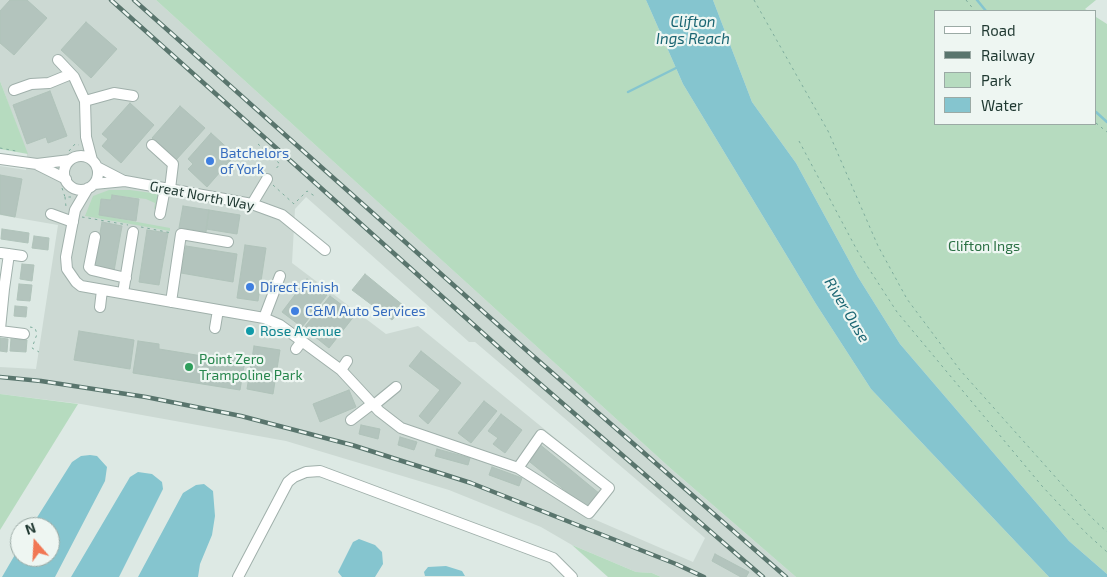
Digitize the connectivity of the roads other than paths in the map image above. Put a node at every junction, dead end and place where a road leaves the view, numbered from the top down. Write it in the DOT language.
graph roads {
  1 [pos="58,60"];
  2 [pos="72,74"];
  3 [pos="14,90"];
  4 [pos="133,96"];
  5 [pos="86,102"];
  6 [pos="86,138"];
  7 [pos="152,146"];
  8 [pos="0,159"];
  9 [pos="72,159"];
  10 [pos="37,164"];
  11 [pos="95,164"];
  12 [pos="267,179"];
  13 [pos="125,181"];
  14 [pos="65,183"];
  15 [pos="91,186"];
  16 [pos="167,189"];
  17 [pos="252,204"];
  18 [pos="70,210"];
  19 [pos="51,214"];
  20 [pos="160,214"];
  21 [pos="73,222"];
  22 [pos="133,232"];
  23 [pos="95,237"];
  24 [pos="228,242"];
  25 [pos="325,250"];
  26 [pos="5,253"];
  27 [pos="22,256"];
  28 [pos="280,276"];
  29 [pos="126,278"];
  30 [pos="2,289"];
  31 [pos="102,290"];
  32 [pos="123,293"];
  33 [pos="171,302"];
  34 [pos="100,307"];
  35 [pos="218,310"];
  36 [pos="264,318"];
  37 [pos="215,328"];
  38 [pos="0,330"];
  39 [pos="24,334"];
  40 [pos="396,386"];
  41 [pos="373,404"];
  42 [pos="351,420"];
  43 [pos="518,468"];
  44 [pos="238,577"];
  45 [pos="572,577"];
  1 -- 2 [label="street"];
  2 -- 3 [label="street"];
  2 -- 5 [label="street"];
  4 -- 5 [label="street"];
  5 -- 6 [label="street"];
  6 -- 9 [label="street"];
  6 -- 11 [label="street"];
  7 -- 16 [label="street"];
  8 -- 10 [label="street"];
  9 -- 10 [label="street"];
  9 -- 11 [label="street"];
  9 -- 14 [label="street"];
  10 -- 14 [label="street"];
  11 -- 13 [label="street, Great North Way"];
  11 -- 15 [label="street"];
  12 -- 17 [label="street"];
  13 -- 15 [label="street, Great North Way"];
  13 -- 16 [label="street, Great North Way"];
  14 -- 15 [label="street"];
  14 -- 18 [label="street"];
  15 -- 18 [label="street"];
  16 -- 17 [label="street, Great North Way"];
  16 -- 20 [label="street"];
  17 -- 25 [label="street, Great North Way"];
  18 -- 21 [label="street"];
  19 -- 21 [label="street"];
  21 -- 31 [label="street"];
  22 -- 29 [label="street"];
  23 -- 29 [label="street"];
  24 -- 33 [label="street"];
  26 -- 27 [label="street"];
  26 -- 30 [label="street"];
  28 -- 36 [label="street"];
  29 -- 32 [label="street"];
  30 -- 38 [label="street"];
  31 -- 32 [label="street"];
  31 -- 34 [label="street"];
  32 -- 33 [label="street"];
  33 -- 35 [label="street"];
  35 -- 36 [label="street"];
  35 -- 37 [label="street"];
  36 -- 41 [label="street"];
  38 -- 39 [label="street"];
  40 -- 41 [label="street"];
  41 -- 42 [label="street"];
  41 -- 43 [label="street"];
  43 -- 43 [label="street"];
  44 -- 45 [label="street"];
}
